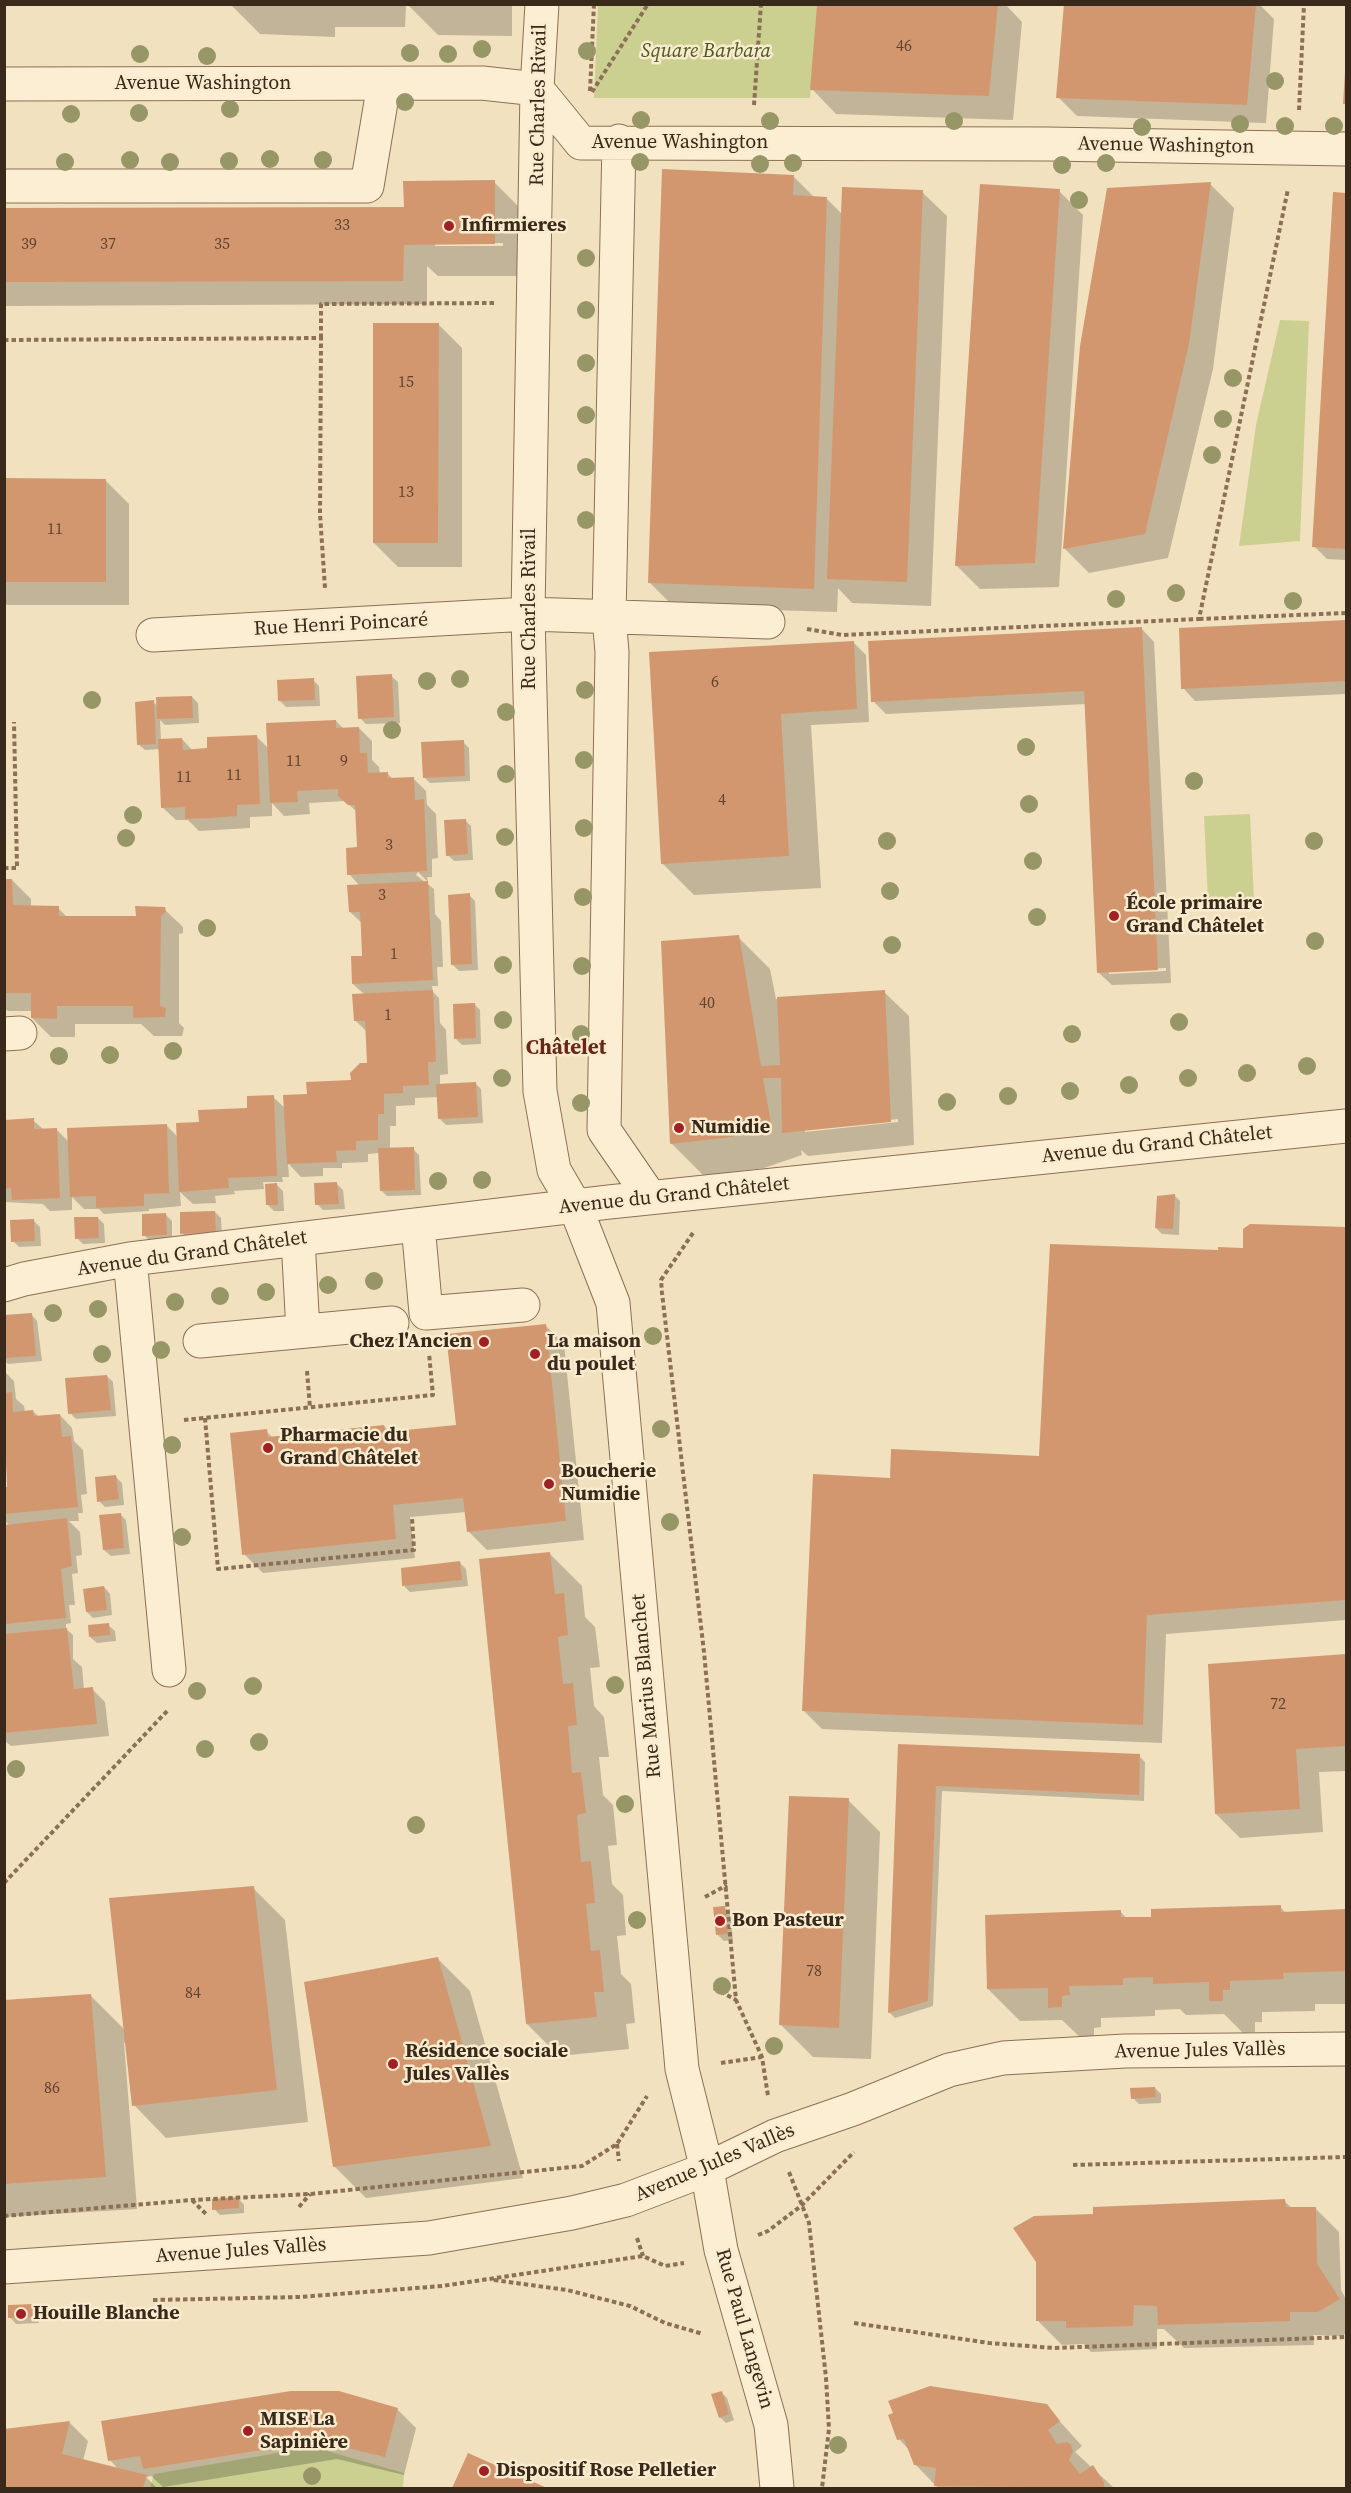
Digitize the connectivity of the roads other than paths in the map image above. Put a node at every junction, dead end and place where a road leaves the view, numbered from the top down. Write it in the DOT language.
graph roads {
  1 [pos="542,4"];
  2 [pos="4,84"];
  3 [pos="384,84"];
  4 [pos="537,89"];
  5 [pos="619,141"];
  6 [pos="1347,149"];
  7 [pos="4,186"];
  8 [pos="528,614"];
  9 [pos="609,617"];
  10 [pos="768,622"];
  11 [pos="153,635"];
  12 [pos="1347,1126"];
  13 [pos="650,1197"];
  14 [pos="575,1206"];
  15 [pos="418,1225"];
  16 [pos="298,1239"];
  17 [pos="130,1259"];
  18 [pos="4,1286"];
  19 [pos="524,1305"];
  20 [pos="392,1323"];
  21 [pos="303,1331"];
  22 [pos="200,1341"];
  23 [pos="169,1670"];
  24 [pos="1347,2049"];
  25 [pos="707,2169"];
  26 [pos="4,2266"];
  27 [pos="777,2488"];
  1 -- 4 [label="street, Rue Charles Rivail"];
  2 -- 3 [label="street, Avenue Washington"];
  3 -- 4 [label="street, Avenue Washington"];
  3 -- 7 [label="street"];
  4 -- 5 [label="street, Avenue Washington"];
  4 -- 8 [label="street, Rue Charles Rivail"];
  5 -- 6 [label="street, Avenue Washington"];
  5 -- 9 [label="street"];
  8 -- 9 [label="street, Rue Henri Poincaré"];
  8 -- 11 [label="street, Rue Henri Poincaré"];
  8 -- 14 [label="street, Rue Charles Rivail"];
  9 -- 10 [label="street, Rue Henri Poincaré"];
  9 -- 13 [label="street"];
  12 -- 13 [label="street, Avenue du Grand Châtelet"];
  13 -- 14 [label="street, Avenue du Grand Châtelet"];
  14 -- 15 [label="street, Avenue du Grand Châtelet"];
  14 -- 25 [label="street, Rue Marius Blanchet"];
  15 -- 16 [label="street, Avenue du Grand Châtelet"];
  15 -- 19 [label="street"];
  16 -- 17 [label="street, Avenue du Grand Châtelet"];
  16 -- 21 [label="street"];
  17 -- 18 [label="street, Avenue du Grand Châtelet"];
  17 -- 23 [label="street"];
  20 -- 21 [label="street"];
  21 -- 22 [label="street"];
  24 -- 25 [label="street, Avenue Jules Vallès"];
  25 -- 26 [label="street, Avenue Jules Vallès"];
  25 -- 27 [label="street, Rue Paul Langevin"];
}
